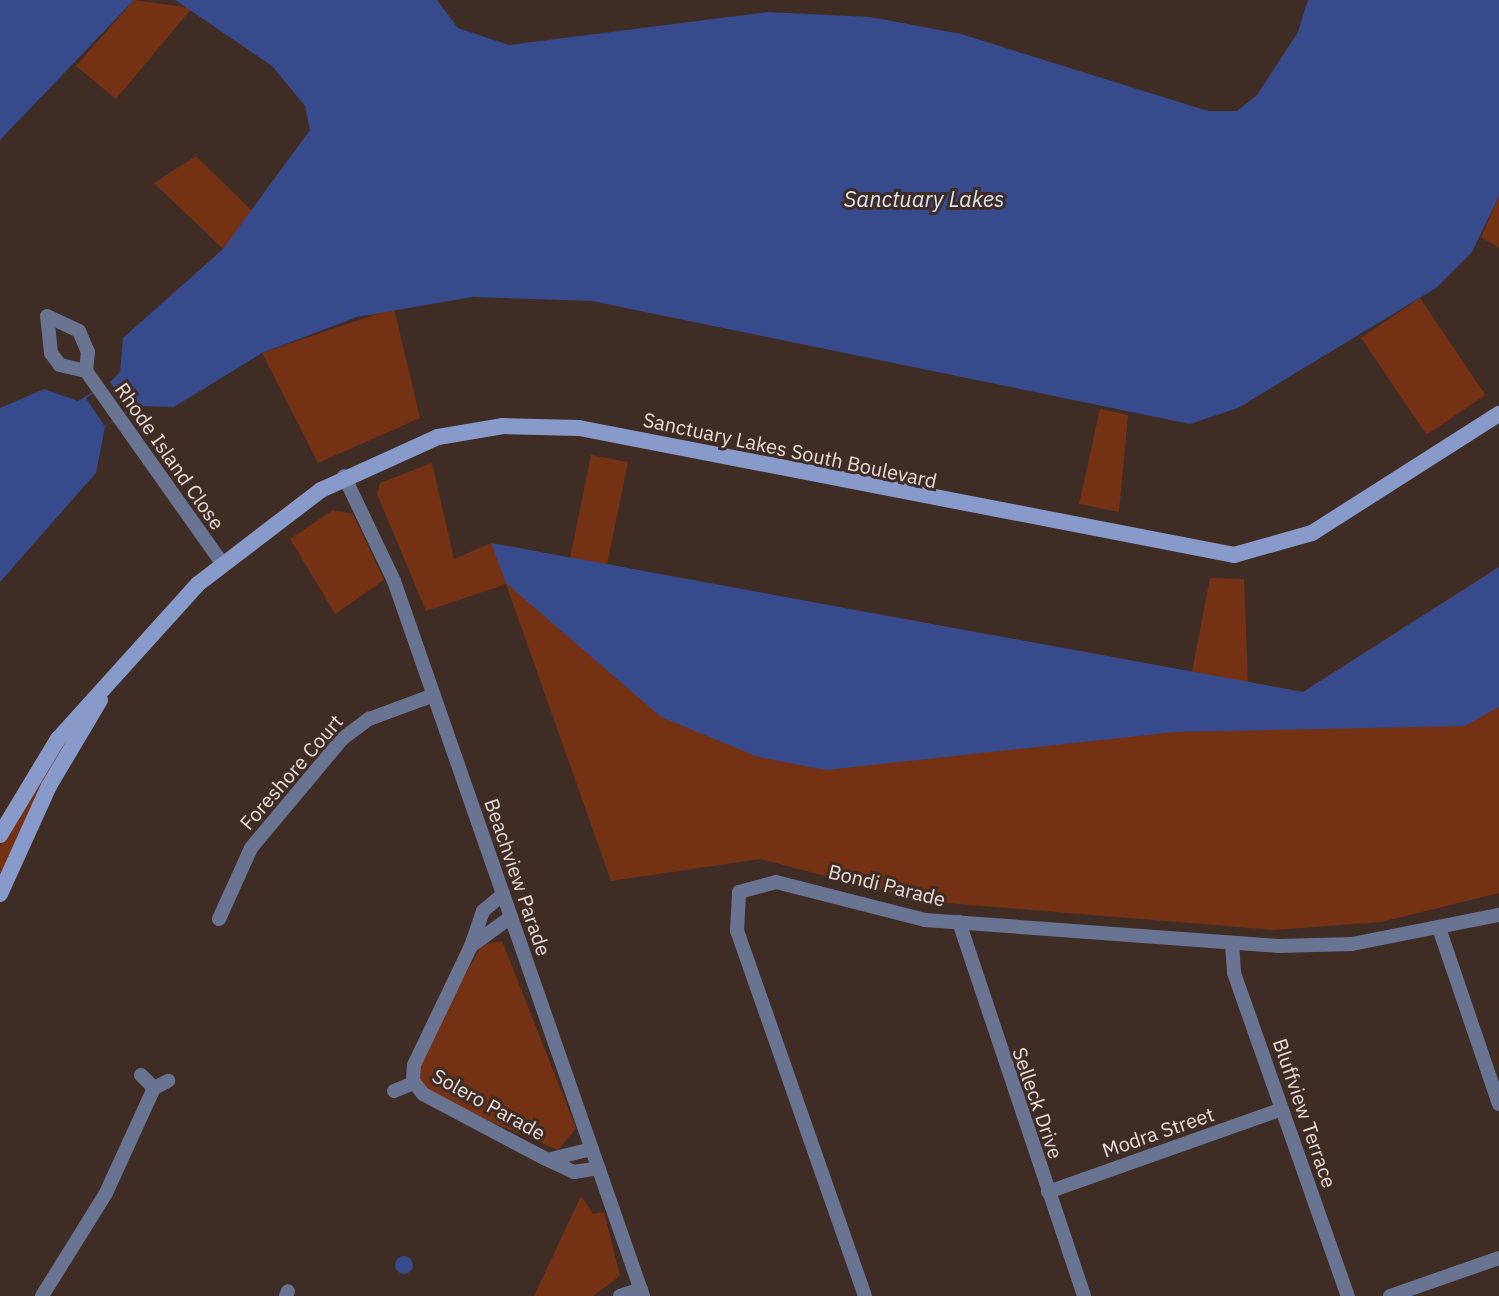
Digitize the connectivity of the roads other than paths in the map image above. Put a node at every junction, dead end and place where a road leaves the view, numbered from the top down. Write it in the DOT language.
graph roads {
  1 [pos="86,371"];
  2 [pos="1499,414"];
  3 [pos="344,476"];
  4 [pos="222,563"];
  5 [pos="115,674"];
  6 [pos="434,695"];
  7 [pos="0,835"];
  8 [pos="0,894"];
  9 [pos="503,894"];
  10 [pos="1499,915"];
  11 [pos="511,917"];
  12 [pos="219,919"];
  13 [pos="959,922"];
  14 [pos="1439,928"];
  15 [pos="1232,943"];
  16 [pos="471,946"];
  17 [pos="141,1075"];
  18 [pos="168,1081"];
  19 [pos="414,1083"];
  20 [pos="154,1088"];
  21 [pos="394,1091"];
  22 [pos="1499,1104"];
  23 [pos="1282,1109"];
  24 [pos="592,1149"];
  25 [pos="546,1159"];
  26 [pos="599,1168"];
  27 [pos="1048,1192"];
  28 [pos="1499,1258"];
  29 [pos="642,1292"];
  30 [pos="42,1296"];
  31 [pos="620,1296"];
  32 [pos="865,1296"];
  33 [pos="1084,1296"];
  34 [pos="1348,1296"];
  35 [pos="1390,1296"];
  1 -- 4 [label="street, Rhode Island Close"];
  2 -- 3 [label="street, Sanctuary Lakes South Boulevard"];
  3 -- 4 [label="street, Sanctuary Lakes South Boulevard"];
  3 -- 6 [label="street, Beachview Parade"];
  4 -- 5 [label="street, Sanctuary Lakes South Boulevard"];
  5 -- 7 [label="street, Sanctuary Lakes South Boulevard"];
  5 -- 8 [label="street, Sanctuary Lakes South Boulevard"];
  6 -- 9 [label="street, Beachview Parade"];
  6 -- 12 [label="street, Foreshore Court"];
  9 -- 11 [label="street, Beachview Parade"];
  9 -- 16 [label="street, Solero Parade"];
  10 -- 14 [label="street, Bondi Parade"];
  11 -- 16 [label="street, Solero Parade"];
  11 -- 24 [label="street, Beachview Parade"];
  13 -- 15 [label="street, Bondi Parade"];
  13 -- 27 [label="street, Selleck Drive"];
  13 -- 32 [label="street, Bondi Parade"];
  14 -- 15 [label="street, Bondi Parade"];
  14 -- 22 [label="street"];
  15 -- 23 [label="street, Bluffview Terrace"];
  16 -- 19 [label="street, Solero Parade"];
  17 -- 20 [label="street"];
  18 -- 20 [label="street"];
  19 -- 21 [label="street, Solero Parade"];
  19 -- 25 [label="street, Solero Parade"];
  20 -- 30 [label="street"];
  23 -- 27 [label="street, Modra Street"];
  23 -- 34 [label="street, Bluffview Terrace"];
  24 -- 25 [label="street, Solero Parade"];
  24 -- 26 [label="street, Beachview Parade"];
  25 -- 26 [label="street, Solero Parade"];
  26 -- 29 [label="street, Beachview Parade"];
  27 -- 33 [label="street, Selleck Drive"];
  28 -- 35 [label="street"];
  29 -- 31 [label="street"];
}
